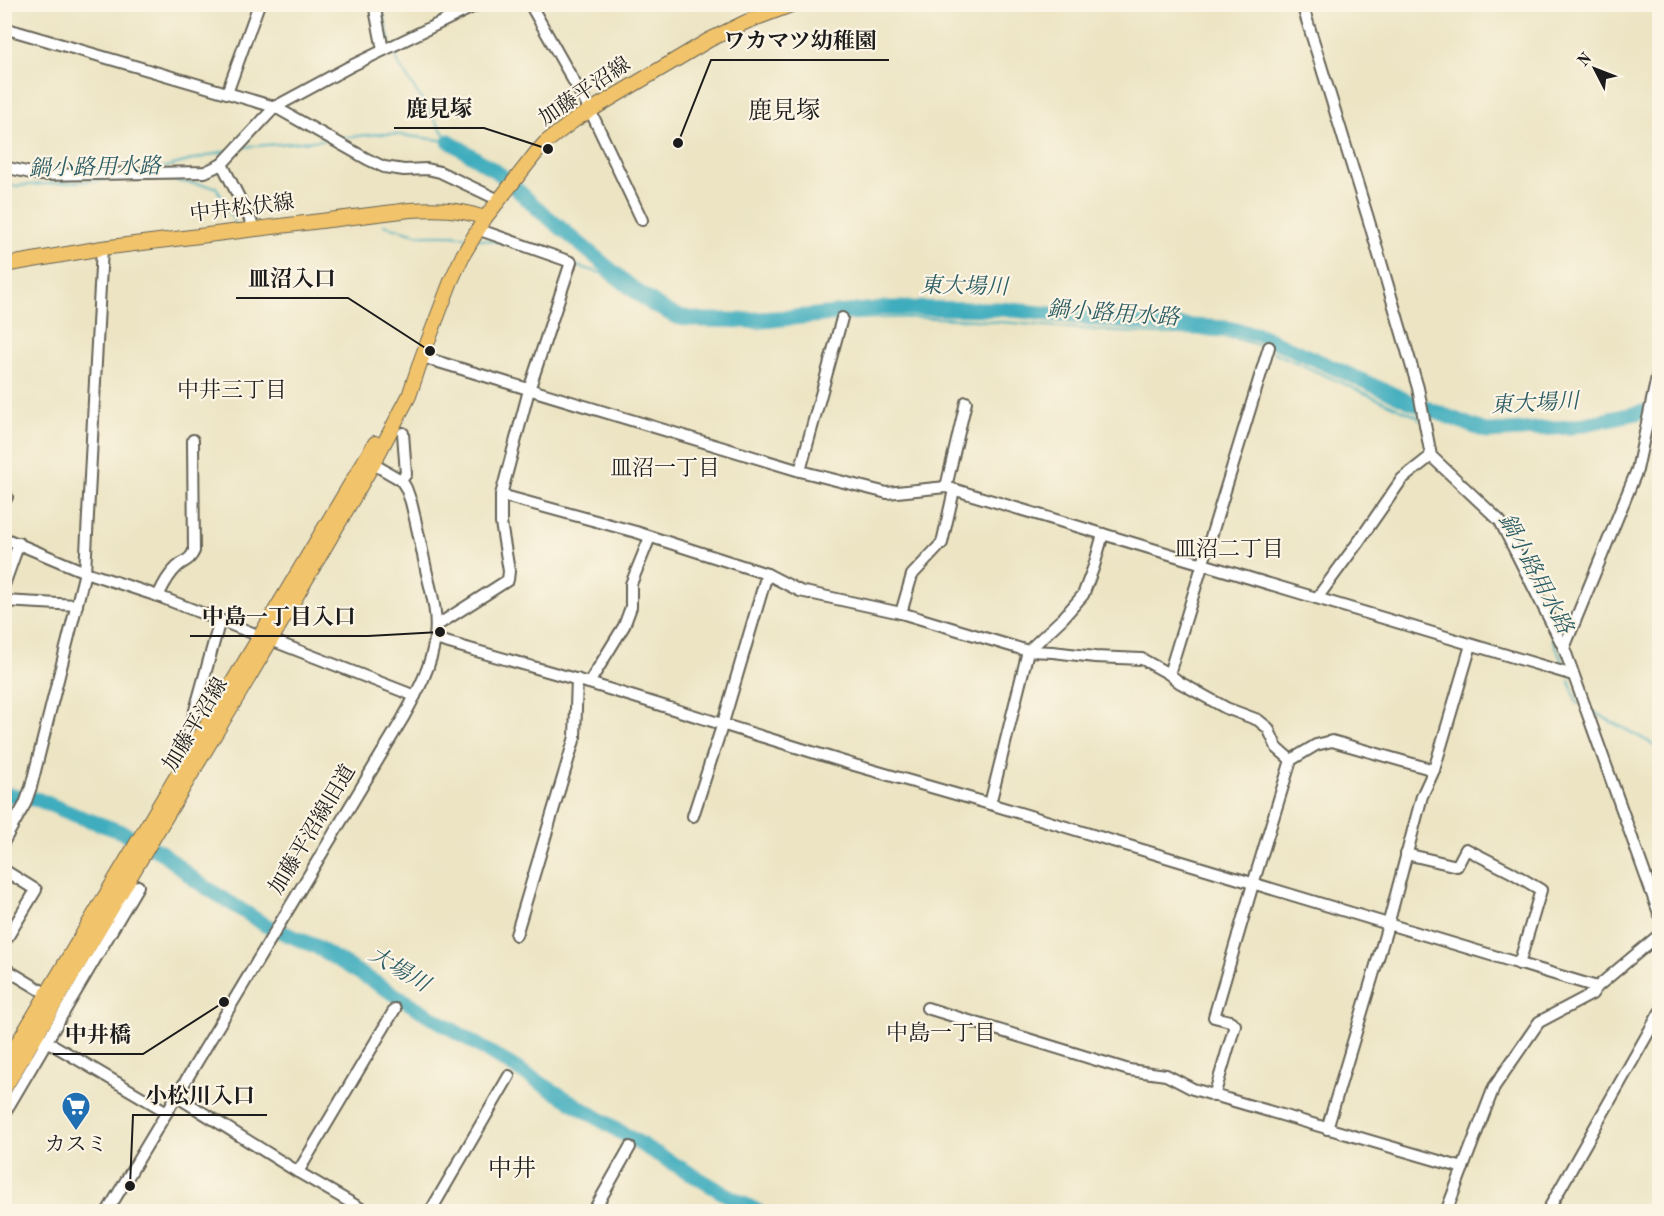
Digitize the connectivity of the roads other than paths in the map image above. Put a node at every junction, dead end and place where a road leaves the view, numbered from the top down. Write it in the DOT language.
graph roads {
  1 [pos="259,4"];
  2 [pos="374,4"];
  3 [pos="479,4"];
  4 [pos="530,4"];
  5 [pos="794,4"];
  6 [pos="1302,4"];
  7 [pos="4,28"];
  8 [pos="383,50"];
  9 [pos="227,93"];
  10 [pos="275,107"];
  11 [pos="590,110"];
  12 [pos="222,164"];
  13 [pos="4,167"];
  14 [pos="499,200"];
  15 [pos="642,220"];
  16 [pos="481,224"];
  17 [pos="255,229"];
  18 [pos="102,248"];
  19 [pos="4,265"];
  20 [pos="842,318"];
  21 [pos="1269,347"];
  22 [pos="422,357"];
  23 [pos="1659,363"];
  24 [pos="529,390"];
  25 [pos="966,402"];
  26 [pos="403,433"];
  27 [pos="193,440"];
  28 [pos="1431,456"];
  29 [pos="369,462"];
  30 [pos="800,471"];
  31 [pos="401,480"];
  32 [pos="950,489"];
  33 [pos="4,490"];
  34 [pos="501,495"];
  35 [pos="4,501"];
  36 [pos="1103,534"];
  37 [pos="650,537"];
  38 [pos="4,538"];
  39 [pos="19,543"];
  40 [pos="1203,564"];
  41 [pos="85,572"];
  42 [pos="767,574"];
  43 [pos="4,585"];
  44 [pos="158,596"];
  45 [pos="1317,598"];
  46 [pos="4,601"];
  47 [pos="77,605"];
  48 [pos="901,613"];
  49 [pos="220,620"];
  50 [pos="436,626"];
  51 [pos="266,638"];
  52 [pos="435,639"];
  53 [pos="1471,645"];
  54 [pos="1564,648"];
  55 [pos="1028,651"];
  56 [pos="1169,674"];
  57 [pos="1573,675"];
  58 [pos="577,679"];
  59 [pos="589,682"];
  60 [pos="415,696"];
  61 [pos="723,723"];
  62 [pos="189,732"];
  63 [pos="1291,760"];
  64 [pos="1434,770"];
  65 [pos="990,804"];
  66 [pos="693,816"];
  67 [pos="4,841"];
  68 [pos="138,854"];
  69 [pos="1407,854"];
  70 [pos="4,870"];
  71 [pos="1253,884"];
  72 [pos="138,886"];
  73 [pos="1659,916"];
  74 [pos="1388,925"];
  75 [pos="1659,934"];
  76 [pos="516,935"];
  77 [pos="4,943"];
  78 [pos="1519,964"];
  79 [pos="4,968"];
  80 [pos="1598,987"];
  81 [pos="48,994"];
  82 [pos="927,1008"];
  83 [pos="395,1009"];
  84 [pos="1659,1012"];
  85 [pos="42,1038"];
  86 [pos="4,1066"];
  87 [pos="509,1076"];
  88 [pos="4,1089"];
  89 [pos="176,1096"];
  90 [pos="1214,1096"];
  91 [pos="167,1112"];
  92 [pos="4,1114"];
  93 [pos="1327,1129"];
  94 [pos="630,1147"];
  95 [pos="1463,1168"];
  96 [pos="298,1172"];
  97 [pos="107,1212"];
  98 [pos="367,1212"];
  99 [pos="430,1212"];
  100 [pos="593,1212"];
  101 [pos="1446,1212"];
  102 [pos="1547,1212"];
  1 -- 9 [label="street"];
  2 -- 8 [label="street"];
  3 -- 8 [label="street"];
  4 -- 11 [label="street"];
  5 -- 11 [label="main road, 加藤平沼線"];
  6 -- 28 [label="street"];
  7 -- 9 [label="street"];
  8 -- 10 [label="street"];
  9 -- 10 [label="street"];
  10 -- 12 [label="street"];
  10 -- 14 [label="street"];
  11 -- 14 [label="main road, 加藤平沼線"];
  11 -- 15 [label="street"];
  12 -- 13 [label="street"];
  12 -- 17 [label="street"];
  14 -- 16 [label="main road, 加藤平沼線"];
  16 -- 17 [label="main road, 中井松伏線"];
  16 -- 22 [label="main road, 加藤平沼線"];
  16 -- 24 [label="street"];
  17 -- 18 [label="main road, 中井松伏線"];
  18 -- 19 [label="main road, 中井松伏線"];
  18 -- 41 [label="street"];
  20 -- 30 [label="street"];
  21 -- 40 [label="street"];
  22 -- 24 [label="street"];
  22 -- 29 [label="main road, 加藤平沼線"];
  23 -- 54 [label="street"];
  24 -- 30 [label="street"];
  24 -- 34 [label="street"];
  25 -- 32 [label="street"];
  26 -- 31 [label="street"];
  27 -- 44 [label="street"];
  28 -- 45 [label="street"];
  28 -- 54 [label="street"];
  29 -- 31 [label="street"];
  29 -- 51 [label="main road, 加藤平沼線"];
  30 -- 32 [label="street"];
  31 -- 50 [label="street, 加藤平沼線旧道"];
  32 -- 36 [label="street"];
  32 -- 48 [label="street"];
  33 -- 35 [label="street"];
  34 -- 37 [label="street"];
  34 -- 50 [label="street"];
  36 -- 40 [label="street"];
  36 -- 55 [label="street"];
  37 -- 42 [label="street"];
  37 -- 59 [label="street"];
  38 -- 39 [label="street"];
  39 -- 41 [label="street"];
  39 -- 43 [label="street"];
  40 -- 45 [label="street"];
  40 -- 56 [label="street"];
  41 -- 44 [label="street"];
  41 -- 47 [label="street"];
  42 -- 48 [label="street"];
  42 -- 61 [label="street"];
  44 -- 49 [label="street"];
  45 -- 53 [label="street"];
  46 -- 47 [label="street"];
  47 -- 67 [label="street"];
  48 -- 55 [label="street"];
  49 -- 51 [label="street"];
  49 -- 62 [label="street"];
  50 -- 52 [label="street, 加藤平沼線旧道"];
  51 -- 60 [label="street"];
  51 -- 68 [label="main road, 加藤平沼線"];
  52 -- 58 [label="street"];
  52 -- 60 [label="street, 加藤平沼線旧道"];
  53 -- 57 [label="street"];
  53 -- 64 [label="street"];
  54 -- 57 [label="street"];
  55 -- 56 [label="street"];
  55 -- 65 [label="street"];
  56 -- 63 [label="street"];
  57 -- 73 [label="street"];
  58 -- 59 [label="street"];
  58 -- 76 [label="street"];
  59 -- 61 [label="street"];
  60 -- 89 [label="street, 加藤平沼線旧道"];
  61 -- 65 [label="street"];
  61 -- 66 [label="street"];
  63 -- 64 [label="street"];
  63 -- 71 [label="street"];
  64 -- 69 [label="street"];
  65 -- 71 [label="street"];
  68 -- 81 [label="main road, 加藤平沼線"];
  68 -- 85 [label="main road, 加藤平沼線"];
  69 -- 74 [label="street"];
  69 -- 78 [label="street"];
  70 -- 77 [label="street"];
  71 -- 74 [label="street"];
  71 -- 90 [label="street"];
  72 -- 85 [label="street"];
  74 -- 78 [label="street"];
  74 -- 93 [label="street"];
  75 -- 80 [label="street"];
  78 -- 80 [label="street"];
  79 -- 81 [label="street"];
  80 -- 95 [label="street"];
  81 -- 86 [label="main road, 加藤平沼線"];
  82 -- 90 [label="street"];
  83 -- 96 [label="street"];
  84 -- 102 [label="street"];
  85 -- 88 [label="main road, 加藤平沼線"];
  85 -- 91 [label="street"];
  85 -- 92 [label="street"];
  87 -- 99 [label="street"];
  89 -- 91 [label="street, 加藤平沼線旧道"];
  89 -- 96 [label="street"];
  90 -- 93 [label="street"];
  91 -- 97 [label="street, 加藤平沼線旧道"];
  93 -- 95 [label="street"];
  94 -- 100 [label="street"];
  95 -- 101 [label="street"];
  96 -- 98 [label="street"];
}
